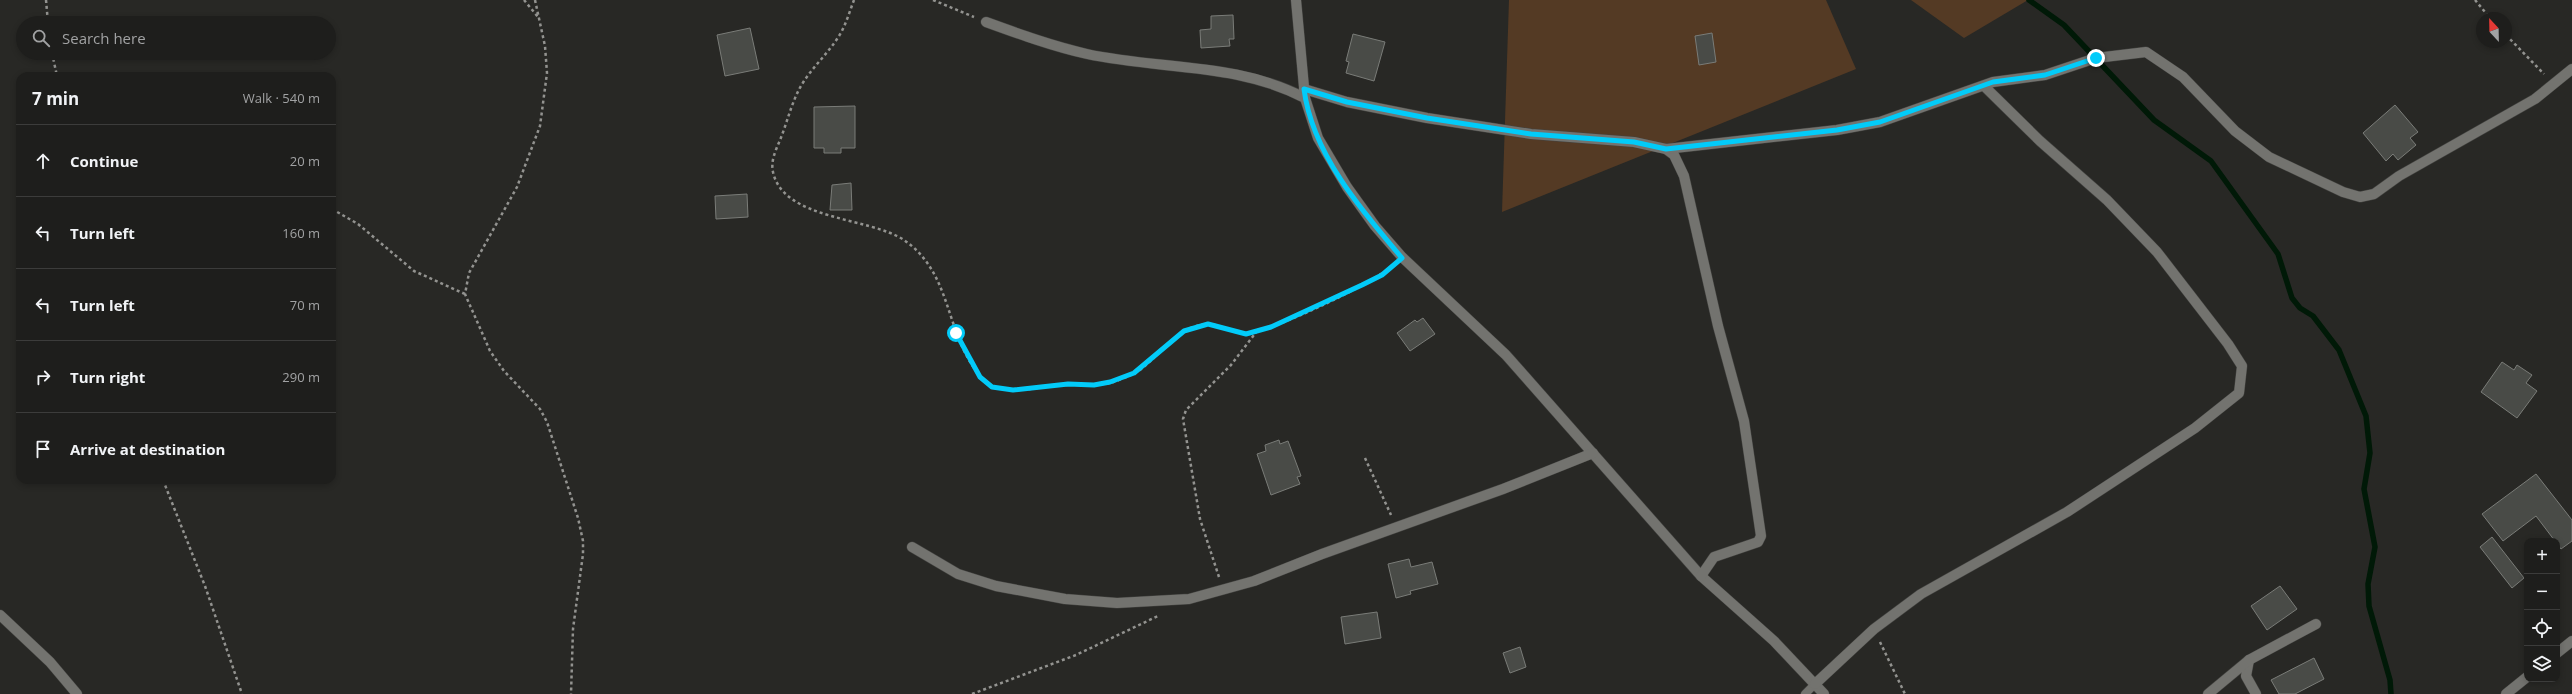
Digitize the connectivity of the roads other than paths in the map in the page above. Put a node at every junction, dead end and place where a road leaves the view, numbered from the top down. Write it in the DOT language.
graph roads {
  1 [pos="1296,0"];
  2 [pos="986,22"];
  3 [pos="2572,69"];
  4 [pos="1984,86"];
  5 [pos="1305,94"];
  6 [pos="1666,149"];
  7 [pos="1593,453"];
  8 [pos="912,547"];
  9 [pos="1701,576"];
  10 [pos="0,615"];
  11 [pos="2316,624"];
  12 [pos="2572,641"];
  13 [pos="2560,651"];
  14 [pos="2249,660"];
  15 [pos="2524,679"];
  16 [pos="1815,684"];
  17 [pos="77,694"];
  18 [pos="1805,694"];
  19 [pos="1824,694"];
  20 [pos="2208,694"];
  21 [pos="2256,694"];
  22 [pos="2506,694"];
  1 -- 5 [label="street"];
  2 -- 5 [label="street"];
  3 -- 4 [label="street"];
  4 -- 6 [label="street"];
  4 -- 16 [label="street"];
  5 -- 6 [label="street"];
  5 -- 7 [label="street"];
  6 -- 9 [label="street"];
  7 -- 8 [label="street"];
  7 -- 9 [label="street"];
  9 -- 16 [label="street"];
  10 -- 17 [label="street"];
  11 -- 14 [label="street"];
  12 -- 13 [label="street"];
  14 -- 20 [label="street"];
  14 -- 21 [label="street"];
  15 -- 22 [label="street"];
  16 -- 18 [label="lane"];
  16 -- 19 [label="street"];
}
